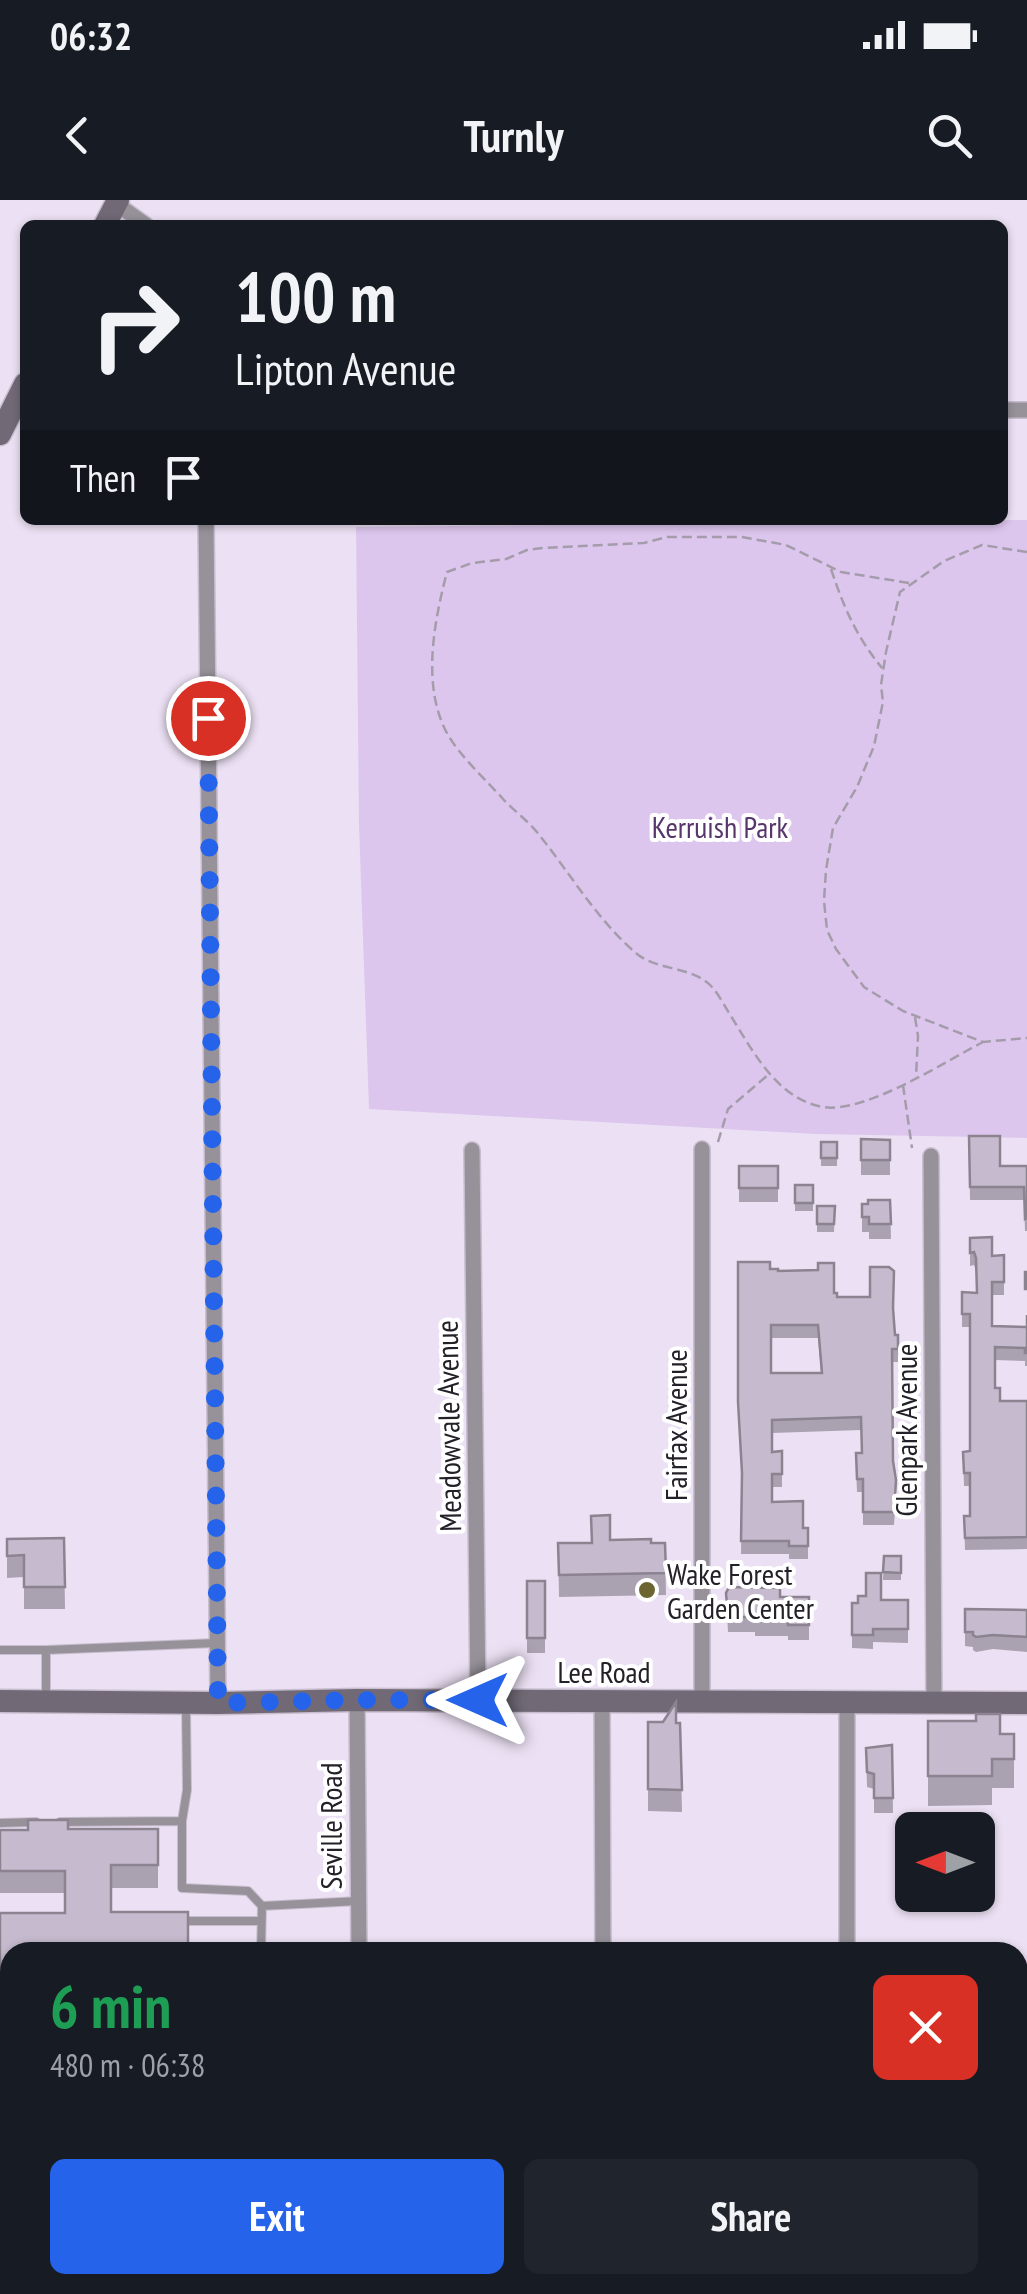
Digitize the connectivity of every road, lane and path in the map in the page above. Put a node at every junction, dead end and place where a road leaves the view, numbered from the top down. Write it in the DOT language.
graph roads {
  1 [pos="117,202"];
  2 [pos="140,220"];
  3 [pos="20,394"];
  4 [pos="0,434"];
  5 [pos="206,525"];
  6 [pos="1027,552"];
  7 [pos="830,566"];
  8 [pos="909,583"];
  9 [pos="884,669"];
  10 [pos="914,1015"];
  11 [pos="1027,1038"];
  12 [pos="983,1042"];
  13 [pos="770,1074"];
  14 [pos="916,1077"];
  15 [pos="903,1084"];
  16 [pos="709,1148"];
  17 [pos="912,1148"];
  18 [pos="472,1150"];
  19 [pos="930,1156"];
  20 [pos="218,1643"];
  21 [pos="0,1650"];
  22 [pos="46,1650"];
  23 [pos="357,1700"];
  24 [pos="478,1700"];
  25 [pos="0,1701"];
  26 [pos="602,1701"];
  27 [pos="46,1702"];
  28 [pos="702,1702"];
  29 [pos="847,1702"];
  30 [pos="186,1703"];
  31 [pos="218,1703"];
  32 [pos="934,1703"];
  33 [pos="1027,1703"];
  34 [pos="182,1821"];
  35 [pos="0,1823"];
  36 [pos="358,1902"];
  37 [pos="262,1906"];
  38 [pos="164,1920"];
  39 [pos="262,1921"];
  40 [pos="261,1942"];
  41 [pos="359,1942"];
  42 [pos="603,1942"];
  43 [pos="847,1942"];
  1 -- 2 [label="street"];
  3 -- 4 [label="main road"];
  5 -- 20 [label="street"];
  6 -- 8 [label="path"];
  7 -- 8 [label="path"];
  7 -- 9 [label="path"];
  7 -- 13 [label="path"];
  8 -- 9 [label="path"];
  9 -- 10 [label="path"];
  10 -- 12 [label="path"];
  10 -- 14 [label="path"];
  11 -- 12 [label="path"];
  12 -- 14 [label="path"];
  13 -- 15 [label="path"];
  13 -- 16 [label="path"];
  14 -- 15 [label="path"];
  15 -- 17 [label="path"];
  16 -- 28 [label="street, Fairfax Avenue"];
  18 -- 24 [label="street, Meadowvale Avenue"];
  19 -- 32 [label="street, Glenpark Avenue"];
  20 -- 22 [label="lane"];
  20 -- 31 [label="street"];
  21 -- 22 [label="lane"];
  22 -- 27 [label="lane"];
  23 -- 24 [label="main road, Lee Road"];
  23 -- 31 [label="main road, Lee Road"];
  23 -- 36 [label="street, Seville Road"];
  24 -- 26 [label="main road, Lee Road"];
  25 -- 27 [label="main road, Lee Road"];
  26 -- 28 [label="main road, Lee Road"];
  26 -- 42 [label="street"];
  27 -- 30 [label="main road, Lee Road"];
  28 -- 29 [label="main road, Lee Road"];
  29 -- 32 [label="main road, Lee Road"];
  29 -- 43 [label="street"];
  30 -- 31 [label="main road, Lee Road"];
  30 -- 34 [label="lane"];
  32 -- 33 [label="main road, Lee Road"];
  34 -- 35 [label="lane"];
  34 -- 37 [label="lane"];
  36 -- 37 [label="lane"];
  36 -- 41 [label="street, Seville Road"];
  37 -- 39 [label="lane"];
  38 -- 39 [label="lane"];
  39 -- 40 [label="lane"];
}
